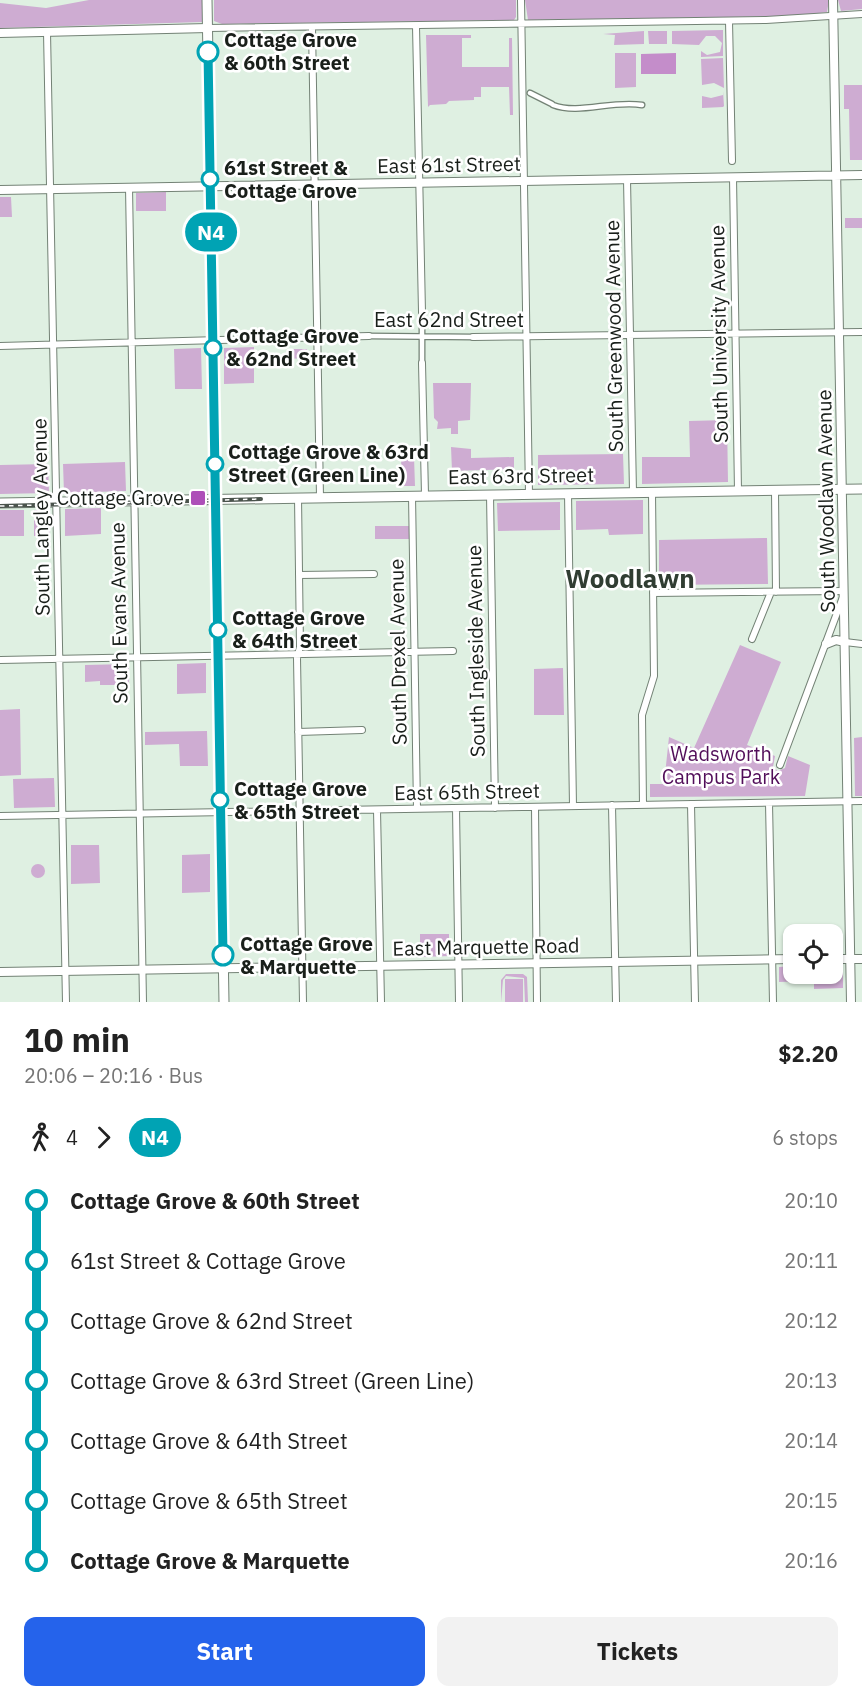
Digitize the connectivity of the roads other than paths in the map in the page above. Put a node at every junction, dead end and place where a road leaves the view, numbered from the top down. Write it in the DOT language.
graph roads {
  1 [pos="207,0"];
  2 [pos="520,0"];
  3 [pos="834,0"];
  4 [pos="862,14"];
  5 [pos="834,16"];
  6 [pos="729,21"];
  7 [pos="521,24"];
  8 [pos="416,26"];
  9 [pos="312,27"];
  10 [pos="208,28"];
  11 [pos="47,32"];
  12 [pos="0,33"];
  13 [pos="530,93"];
  14 [pos="642,105"];
  15 [pos="732,161"];
  16 [pos="862,175"];
  17 [pos="837,176"];
  18 [pos="733,177"];
  19 [pos="627,179"];
  20 [pos="524,180"];
  21 [pos="419,182"];
  22 [pos="315,183"];
  23 [pos="210,185"];
  24 [pos="129,187"];
  25 [pos="50,188"];
  26 [pos="0,189"];
  27 [pos="422,312"];
  28 [pos="839,332"];
  29 [pos="862,332"];
  30 [pos="734,333"];
  31 [pos="630,335"];
  32 [pos="369,336"];
  33 [pos="422,336"];
  34 [pos="473,337"];
  35 [pos="527,337"];
  36 [pos="317,338"];
  37 [pos="213,341"];
  38 [pos="132,343"];
  39 [pos="54,345"];
  40 [pos="0,346"];
  41 [pos="422,363"];
  42 [pos="842,489"];
  43 [pos="862,489"];
  44 [pos="775,490"];
  45 [pos="738,491"];
  46 [pos="633,492"];
  47 [pos="651,492"];
  48 [pos="568,493"];
  49 [pos="490,494"];
  50 [pos="529,494"];
  51 [pos="412,495"];
  52 [pos="425,495"];
  53 [pos="320,496"];
  54 [pos="298,497"];
  55 [pos="216,498"];
  56 [pos="134,500"];
  57 [pos="57,502"];
  58 [pos="0,503"];
  59 [pos="374,574"];
  60 [pos="299,575"];
  61 [pos="774,592"];
  62 [pos="652,593"];
  63 [pos="844,594"];
  64 [pos="752,639"];
  65 [pos="845,642"];
  66 [pos="826,644"];
  67 [pos="862,644"];
  68 [pos="453,651"];
  69 [pos="414,652"];
  70 [pos="299,654"];
  71 [pos="218,655"];
  72 [pos="136,657"];
  73 [pos="60,659"];
  74 [pos="0,660"];
  75 [pos="362,730"];
  76 [pos="298,732"];
  77 [pos="780,765"];
  78 [pos="848,801"];
  79 [pos="862,801"];
  80 [pos="769,803"];
  81 [pos="691,804"];
  82 [pos="643,805"];
  83 [pos="573,806"];
  84 [pos="612,806"];
  85 [pos="535,807"];
  86 [pos="456,808"];
  87 [pos="495,808"];
  88 [pos="417,809"];
  89 [pos="377,810"];
  90 [pos="300,811"];
  91 [pos="220,812"];
  92 [pos="139,813"];
  93 [pos="62,815"];
  94 [pos="0,816"];
  95 [pos="843,959"];
  96 [pos="850,959"];
  97 [pos="862,959"];
  98 [pos="772,960"];
  99 [pos="783,960"];
  100 [pos="694,961"];
  101 [pos="615,962"];
  102 [pos="537,963"];
  103 [pos="458,964"];
  104 [pos="380,965"];
  105 [pos="302,966"];
  106 [pos="223,967"];
  107 [pos="142,969"];
  108 [pos="65,971"];
  109 [pos="0,972"];
  110 [pos="66,1002"];
  111 [pos="143,1002"];
  112 [pos="224,1002"];
  113 [pos="303,1002"];
  114 [pos="381,1002"];
  115 [pos="459,1002"];
  116 [pos="537,1002"];
  117 [pos="616,1002"];
  118 [pos="694,1002"];
  119 [pos="772,1002"];
  120 [pos="851,1002"];
  1 -- 10 [label="main road"];
  2 -- 7 [label="street"];
  3 -- 5 [label="street, South Woodlawn Avenue"];
  4 -- 5 [label="street"];
  5 -- 6 [label="street"];
  5 -- 17 [label="street, South Woodlawn Avenue"];
  6 -- 7 [label="street"];
  6 -- 15 [label="street"];
  7 -- 8 [label="street"];
  7 -- 20 [label="street"];
  8 -- 9 [label="street"];
  8 -- 21 [label="street"];
  9 -- 10 [label="street"];
  9 -- 22 [label="street"];
  10 -- 11 [label="street"];
  10 -- 23 [label="main road"];
  11 -- 12 [label="street"];
  11 -- 25 [label="street, South Langley Avenue"];
  13 -- 14 [label="street"];
  16 -- 17 [label="street, East 61st Street"];
  17 -- 18 [label="street, East 61st Street"];
  17 -- 28 [label="street, South Woodlawn Avenue"];
  18 -- 19 [label="street, East 61st Street"];
  18 -- 30 [label="street, South University Avenue"];
  19 -- 20 [label="street, East 61st Street"];
  19 -- 31 [label="street, South Greenwood Avenue"];
  20 -- 21 [label="street, East 61st Street"];
  20 -- 35 [label="street"];
  21 -- 22 [label="street, East 61st Street"];
  21 -- 27 [label="street"];
  22 -- 23 [label="street, East 61st Street"];
  22 -- 36 [label="street"];
  23 -- 24 [label="street, East 61st Street"];
  23 -- 37 [label="main road"];
  24 -- 25 [label="street, East 61st Street"];
  24 -- 38 [label="street, South Evans Avenue"];
  25 -- 26 [label="street, East 61st Street"];
  25 -- 39 [label="street, South Langley Avenue"];
  27 -- 33 [label="street"];
  28 -- 29 [label="street, East 62nd Street"];
  28 -- 30 [label="street, East 62nd Street"];
  28 -- 42 [label="street, South Woodlawn Avenue"];
  30 -- 31 [label="street, East 62nd Street"];
  30 -- 45 [label="street, South University Avenue"];
  31 -- 35 [label="street, East 62nd Street"];
  31 -- 46 [label="street, South Greenwood Avenue"];
  32 -- 33 [label="street, East 62nd Street"];
  32 -- 36 [label="street, East 62nd Street"];
  33 -- 34 [label="street, East 62nd Street"];
  33 -- 41 [label="street"];
  34 -- 35 [label="street, East 62nd Street"];
  35 -- 50 [label="street"];
  36 -- 37 [label="street, East 62nd Street"];
  36 -- 53 [label="street"];
  37 -- 38 [label="street, East 62nd Street"];
  37 -- 55 [label="main road"];
  38 -- 39 [label="street, East 62nd Street"];
  38 -- 56 [label="street, South Evans Avenue"];
  39 -- 40 [label="street, East 62nd Street"];
  39 -- 57 [label="street, South Langley Avenue"];
  41 -- 52 [label="street"];
  42 -- 43 [label="main road, East 63rd Street"];
  42 -- 44 [label="main road, East 63rd Street"];
  42 -- 63 [label="street, South Woodlawn Avenue"];
  44 -- 45 [label="main road, East 63rd Street"];
  44 -- 61 [label="street"];
  45 -- 47 [label="main road, East 63rd Street"];
  46 -- 47 [label="main road, East 63rd Street"];
  46 -- 48 [label="main road, East 63rd Street"];
  47 -- 62 [label="street"];
  48 -- 50 [label="main road, East 63rd Street"];
  48 -- 83 [label="street"];
  49 -- 50 [label="main road, East 63rd Street"];
  49 -- 52 [label="main road, East 63rd Street"];
  49 -- 87 [label="street, South Ingleside Avenue"];
  51 -- 52 [label="main road, East 63rd Street"];
  51 -- 53 [label="main road, East 63rd Street"];
  51 -- 69 [label="street, South Drexel Avenue"];
  53 -- 54 [label="main road, East 63rd Street"];
  54 -- 55 [label="main road, East 63rd Street"];
  54 -- 60 [label="street"];
  55 -- 56 [label="main road, East 63rd Street"];
  55 -- 71 [label="main road"];
  56 -- 57 [label="main road, East 63rd Street"];
  56 -- 72 [label="street, South Evans Avenue"];
  57 -- 58 [label="main road, East 63rd Street"];
  57 -- 73 [label="street, South Langley Avenue"];
  59 -- 60 [label="street"];
  60 -- 70 [label="street"];
  61 -- 62 [label="street"];
  61 -- 63 [label="street"];
  61 -- 64 [label="street"];
  62 -- 82 [label="street"];
  63 -- 65 [label="street, South Woodlawn Avenue"];
  63 -- 66 [label="street"];
  65 -- 66 [label="street"];
  65 -- 67 [label="street"];
  65 -- 78 [label="street, South Woodlawn Avenue"];
  66 -- 77 [label="street"];
  68 -- 69 [label="street"];
  69 -- 70 [label="street"];
  69 -- 88 [label="street, South Drexel Avenue"];
  70 -- 71 [label="street"];
  70 -- 76 [label="street"];
  71 -- 72 [label="street"];
  71 -- 91 [label="main road"];
  72 -- 73 [label="street"];
  72 -- 92 [label="street, South Evans Avenue"];
  73 -- 74 [label="street"];
  73 -- 93 [label="street, South Langley Avenue"];
  75 -- 76 [label="street"];
  76 -- 90 [label="street"];
  78 -- 79 [label="street, East 65th Street"];
  78 -- 80 [label="street, East 65th Street"];
  78 -- 96 [label="street, South Woodlawn Avenue"];
  80 -- 81 [label="street, East 65th Street"];
  80 -- 98 [label="street"];
  81 -- 82 [label="street, East 65th Street"];
  81 -- 100 [label="street"];
  82 -- 84 [label="street, East 65th Street"];
  83 -- 84 [label="street, East 65th Street"];
  83 -- 85 [label="street, East 65th Street"];
  84 -- 101 [label="street"];
  85 -- 87 [label="street, East 65th Street"];
  85 -- 102 [label="street"];
  86 -- 87 [label="street, East 65th Street"];
  86 -- 88 [label="street, East 65th Street"];
  86 -- 103 [label="street"];
  88 -- 89 [label="street, East 65th Street"];
  89 -- 90 [label="street, East 65th Street"];
  89 -- 104 [label="street"];
  90 -- 91 [label="street, East 65th Street"];
  90 -- 105 [label="street"];
  91 -- 92 [label="street, East 65th Street"];
  91 -- 106 [label="main road"];
  92 -- 93 [label="street, East 65th Street"];
  92 -- 107 [label="street, South Evans Avenue"];
  93 -- 94 [label="street, East 65th Street"];
  93 -- 108 [label="street, South Langley Avenue"];
  95 -- 96 [label="street"];
  96 -- 97 [label="street"];
  96 -- 120 [label="street, South Woodlawn Avenue"];
  98 -- 99 [label="street, East Marquette Road"];
  98 -- 100 [label="street, East Marquette Road"];
  98 -- 119 [label="street"];
  100 -- 101 [label="street, East Marquette Road"];
  100 -- 118 [label="street"];
  101 -- 102 [label="street, East Marquette Road"];
  101 -- 117 [label="street"];
  102 -- 103 [label="street, East Marquette Road"];
  102 -- 116 [label="street"];
  103 -- 104 [label="street, East Marquette Road"];
  103 -- 115 [label="street"];
  104 -- 105 [label="street, East Marquette Road"];
  104 -- 114 [label="street"];
  105 -- 106 [label="street, East Marquette Road"];
  105 -- 113 [label="street"];
  106 -- 107 [label="street, East Marquette Road"];
  106 -- 112 [label="main road"];
  107 -- 108 [label="street, East Marquette Road"];
  107 -- 111 [label="street, South Evans Avenue"];
  108 -- 109 [label="street, East Marquette Road"];
  108 -- 110 [label="street, South Langley Avenue"];
}
